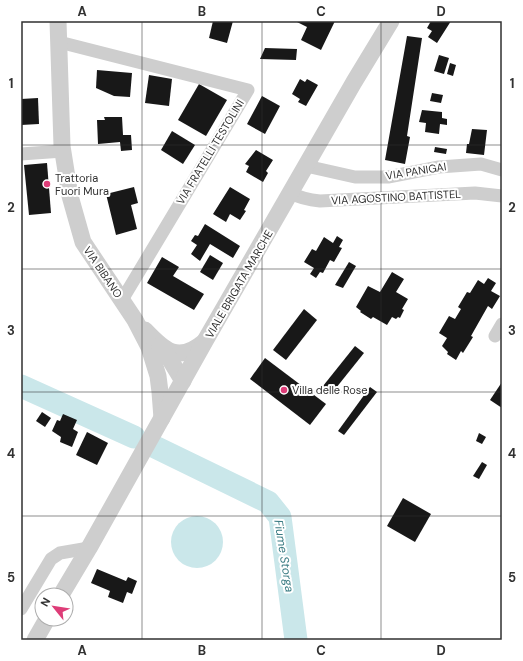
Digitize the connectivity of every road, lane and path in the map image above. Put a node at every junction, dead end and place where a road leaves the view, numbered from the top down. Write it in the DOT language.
graph roads {
  1 [pos="58,21"];
  2 [pos="391,21"];
  3 [pos="59,42"];
  4 [pos="63,151"];
  5 [pos="21,154"];
  6 [pos="306,166"];
  7 [pos="502,170"];
  8 [pos="291,193"];
  9 [pos="502,196"];
  10 [pos="122,300"];
  11 [pos="135,320"];
  12 [pos="502,324"];
  13 [pos="495,336"];
  14 [pos="205,341"];
  15 [pos="156,342"];
  16 [pos="158,376"];
  17 [pos="181,384"];
  18 [pos="162,418"];
  19 [pos="89,548"];
  20 [pos="66,587"];
  21 [pos="21,609"];
  22 [pos="42,627"];
  23 [pos="35,640"];
  1 -- 3 [label="street, VIA BIBANO"];
  2 -- 6 [label="street, VIALE BRIGATA MARCHE"];
  3 -- 4 [label="street, VIA BIBANO"];
  3 -- 10 [label="street, VIA FRATELLI TESTOLINI"];
  4 -- 5 [label="street"];
  4 -- 10 [label="street, VIA BIBANO"];
  6 -- 7 [label="street, VIA PANIGAI"];
  6 -- 8 [label="street, VIALE BRIGATA MARCHE"];
  8 -- 9 [label="street, VIA AGOSTINO BATTISTEL"];
  8 -- 14 [label="street, VIALE BRIGATA MARCHE"];
  10 -- 11 [label="street, VIA BIBANO"];
  11 -- 15 [label="street, VIA BIBANO"];
  11 -- 16 [label="street, VIA BIBANO"];
  12 -- 13 [label="street"];
  14 -- 15 [label="street, VIA BIBANO"];
  14 -- 17 [label="street, VIALE BRIGATA MARCHE"];
  15 -- 17 [label="street"];
  16 -- 17 [label="street"];
  16 -- 18 [label="street, VIA BIBANO"];
  17 -- 18 [label="street, VIALE BRIGATA MARCHE"];
  18 -- 19 [label="street, VIALE BRIGATA MARCHE"];
  19 -- 20 [label="street, VIALE BRIGATA MARCHE"];
  19 -- 21 [label="street"];
  22 -- 23 [label="street"];
}
